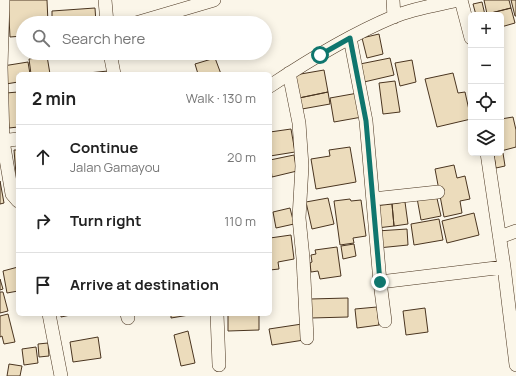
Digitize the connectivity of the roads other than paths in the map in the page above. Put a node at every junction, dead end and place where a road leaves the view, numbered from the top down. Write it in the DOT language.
graph roads {
  1 [pos="3,0"];
  2 [pos="105,0"];
  3 [pos="214,0"];
  4 [pos="393,0"];
  5 [pos="460,0"];
  6 [pos="106,16"];
  7 [pos="160,16"];
  8 [pos="394,17"];
  9 [pos="468,28"];
  10 [pos="350,38"];
  11 [pos="111,60"];
  12 [pos="114,72"];
  13 [pos="289,73"];
  14 [pos="272,85"];
  15 [pos="16,139"];
  16 [pos="1,141"];
  17 [pos="487,156"];
  18 [pos="438,192"];
  19 [pos="373,198"];
  20 [pos="16,199"];
  21 [pos="516,231"];
  22 [pos="500,237"];
  23 [pos="504,267"];
  24 [pos="380,282"];
  25 [pos="49,316"];
  26 [pos="217,316"];
  27 [pos="385,321"];
  28 [pos="307,338"];
  29 [pos="219,365"];
  30 [pos="516,365"];
  31 [pos="61,376"];
  1 -- 16 [label="street"];
  2 -- 6 [label="street"];
  3 -- 7 [label="street"];
  4 -- 8 [label="street"];
  5 -- 8 [label="street"];
  5 -- 9 [label="street"];
  8 -- 10 [label="street"];
  10 -- 13 [label="street"];
  10 -- 19 [label="street"];
  11 -- 12 [label="street"];
  13 -- 14 [label="street"];
  13 -- 28 [label="street"];
  15 -- 16 [label="street"];
  16 -- 20 [label="street"];
  17 -- 22 [label="street"];
  18 -- 19 [label="street"];
  19 -- 24 [label="street"];
  21 -- 22 [label="street"];
  22 -- 23 [label="street"];
  23 -- 24 [label="street"];
  23 -- 30 [label="street"];
  24 -- 27 [label="street"];
  25 -- 31 [label="street"];
  26 -- 29 [label="street"];
}
